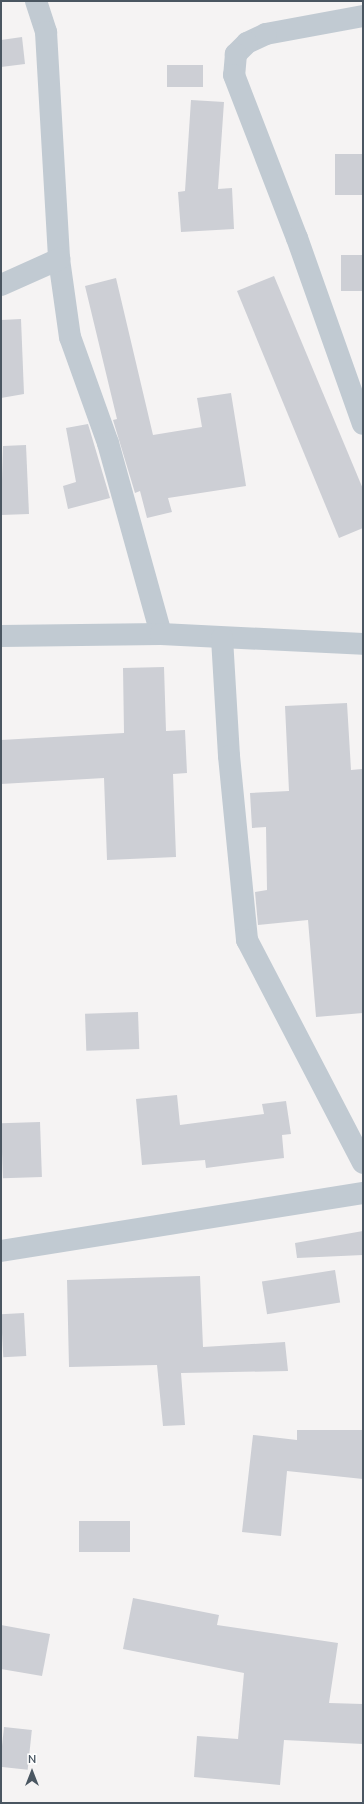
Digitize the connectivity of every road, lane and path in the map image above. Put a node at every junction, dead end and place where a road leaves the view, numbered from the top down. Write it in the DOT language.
graph roads {
  1 [pos="36,1"];
  2 [pos="363,16"];
  3 [pos="59,259"];
  4 [pos="1,285"];
  5 [pos="363,424"];
  6 [pos="161,634"];
  7 [pos="1,636"];
  8 [pos="222,638"];
  9 [pos="363,644"];
  10 [pos="363,1163"];
  11 [pos="363,1192"];
  12 [pos="1,1251"];
  1 -- 3 [label="street"];
  2 -- 5 [label="street"];
  3 -- 4 [label="street"];
  3 -- 6 [label="street"];
  6 -- 7 [label="street"];
  6 -- 8 [label="street"];
  8 -- 9 [label="street"];
  8 -- 10 [label="street"];
  11 -- 12 [label="street"];
}
